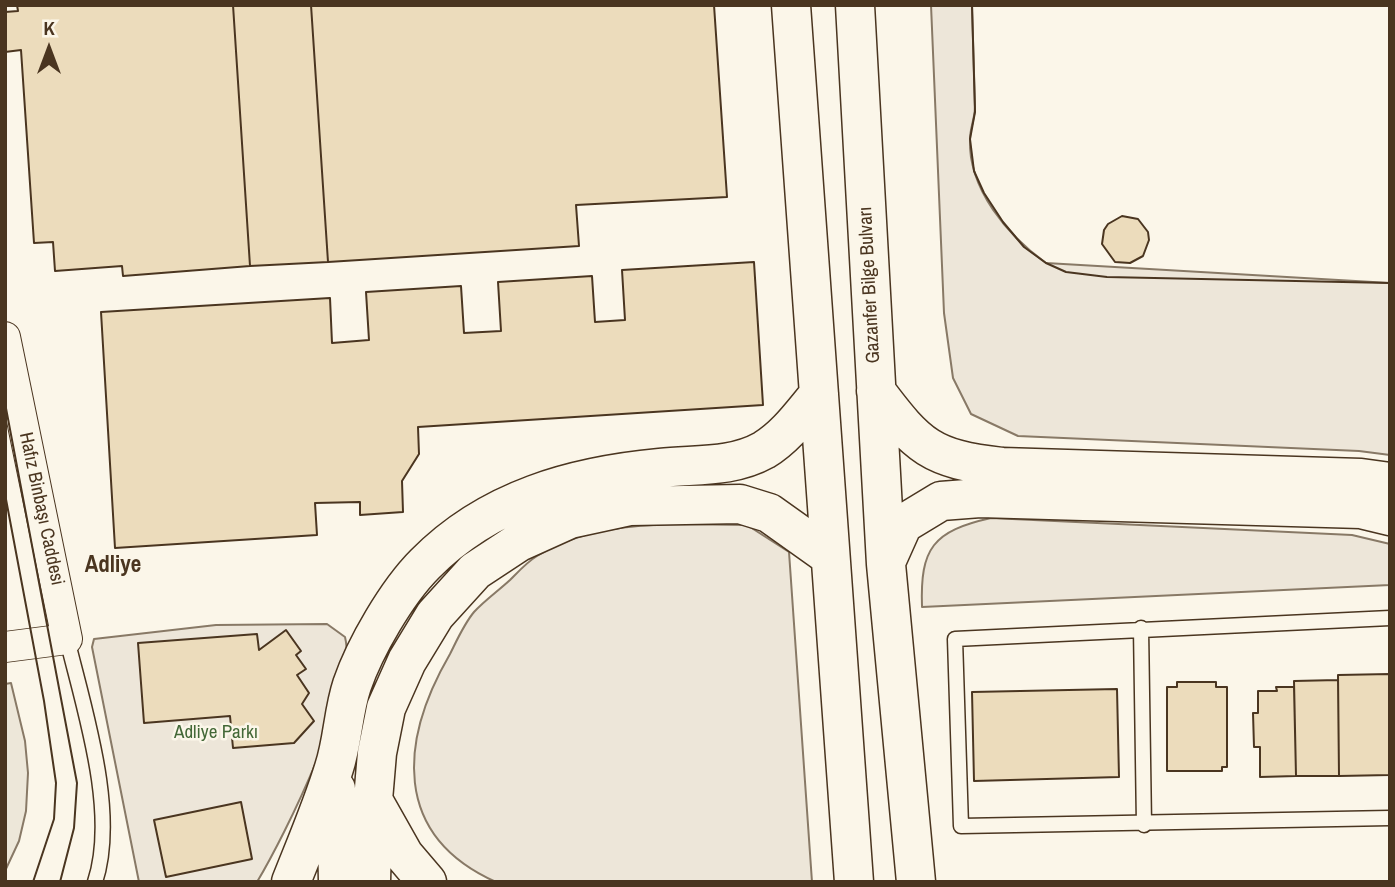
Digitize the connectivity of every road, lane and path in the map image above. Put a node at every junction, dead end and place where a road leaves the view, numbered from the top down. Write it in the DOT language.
graph roads {
  1 [pos="791,5"];
  2 [pos="855,5"];
  3 [pos="5,338"];
  4 [pos="876,391"];
  5 [pos="819,394"];
  6 [pos="1390,482"];
  7 [pos="1390,516"];
  8 [pos="828,555"];
  9 [pos="886,564"];
  10 [pos="1390,618"];
  11 [pos="1141,628"];
  12 [pos="67,639"];
  13 [pos="5,647"];
  14 [pos="335,766"];
  15 [pos="373,800"];
  16 [pos="1390,818"];
  17 [pos="1144,825"];
  18 [pos="94,882"];
  19 [pos="291,882"];
  20 [pos="338,882"];
  21 [pos="371,882"];
  22 [pos="427,882"];
  23 [pos="854,882"];
  24 [pos="916,882"];
  1 -- 5 [label="main road"];
  2 -- 4 [label="main road, Gazanfer Bilge Bulvarı"];
  3 -- 12 [label="street, Hafız Binbaşı Caddesi"];
  4 -- 6 [label="main road"];
  4 -- 9 [label="main road, Gazanfer Bilge Bulvarı"];
  5 -- 8 [label="main road"];
  5 -- 14 [label="main road"];
  7 -- 9 [label="main road"];
  8 -- 15 [label="main road"];
  8 -- 23 [label="main road"];
  9 -- 24 [label="main road, Gazanfer Bilge Bulvarı"];
  10 -- 11 [label="lane"];
  11 -- 17 [label="lane"];
  11 -- 17 [label="lane"];
  12 -- 13 [label="street"];
  12 -- 18 [label="lane"];
  14 -- 19 [label="main road"];
  14 -- 20 [label="main road"];
  15 -- 21 [label="main road"];
  15 -- 22 [label="main road"];
  16 -- 17 [label="lane"];
}
